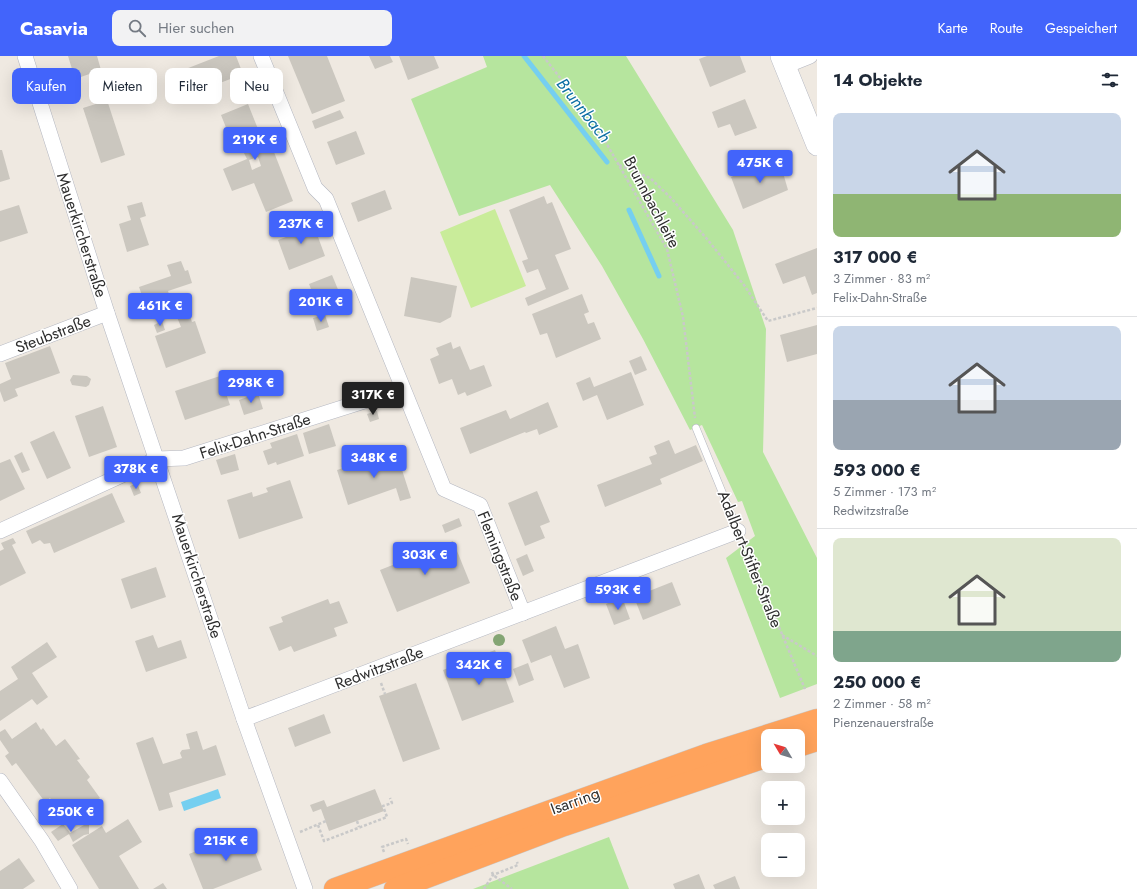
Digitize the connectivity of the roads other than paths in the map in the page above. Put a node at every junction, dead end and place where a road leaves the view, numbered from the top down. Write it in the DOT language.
graph roads {
  1 [pos="25,56"];
  2 [pos="261,56"];
  3 [pos="810,56"];
  4 [pos="783,61"];
  5 [pos="817,145"];
  6 [pos="107,313"];
  7 [pos="0,354"];
  8 [pos="402,389"];
  9 [pos="696,428"];
  10 [pos="157,459"];
  11 [pos="0,531"];
  12 [pos="738,531"];
  13 [pos="523,613"];
  14 [pos="244,719"];
  15 [pos="817,720"];
  16 [pos="817,740"];
  17 [pos="805,744"];
  18 [pos="761,757"];
  19 [pos="710,764"];
  20 [pos="0,781"];
  21 [pos="70,889"];
  22 [pos="305,889"];
  23 [pos="336,889"];
  24 [pos="395,889"];
  1 -- 6 [label="street, Mauerkircherstraße"];
  2 -- 8 [label="street, Flemingstraße"];
  3 -- 4 [label="street"];
  4 -- 5 [label="main road"];
  6 -- 7 [label="street, Steubstraße"];
  6 -- 10 [label="street, Mauerkircherstraße"];
  8 -- 10 [label="street, Felix-Dahn-Straße"];
  8 -- 13 [label="street, Flemingstraße"];
  9 -- 12 [label="lane, Adalbert-Stifter-Straße"];
  10 -- 11 [label="street, Felix-Dahn-Straße"];
  10 -- 14 [label="street, Mauerkircherstraße"];
  12 -- 13 [label="street, Redwitzstraße"];
  13 -- 14 [label="street, Redwitzstraße"];
  14 -- 22 [label="street, Mauerkircherstraße"];
  15 -- 19 [label="highway, Isarring"];
  16 -- 17 [label="highway"];
  18 -- 19 [label="highway, Isarring"];
  19 -- 23 [label="highway, Isarring"];
  19 -- 24 [label="highway, Isarring"];
  20 -- 21 [label="street"];
}
